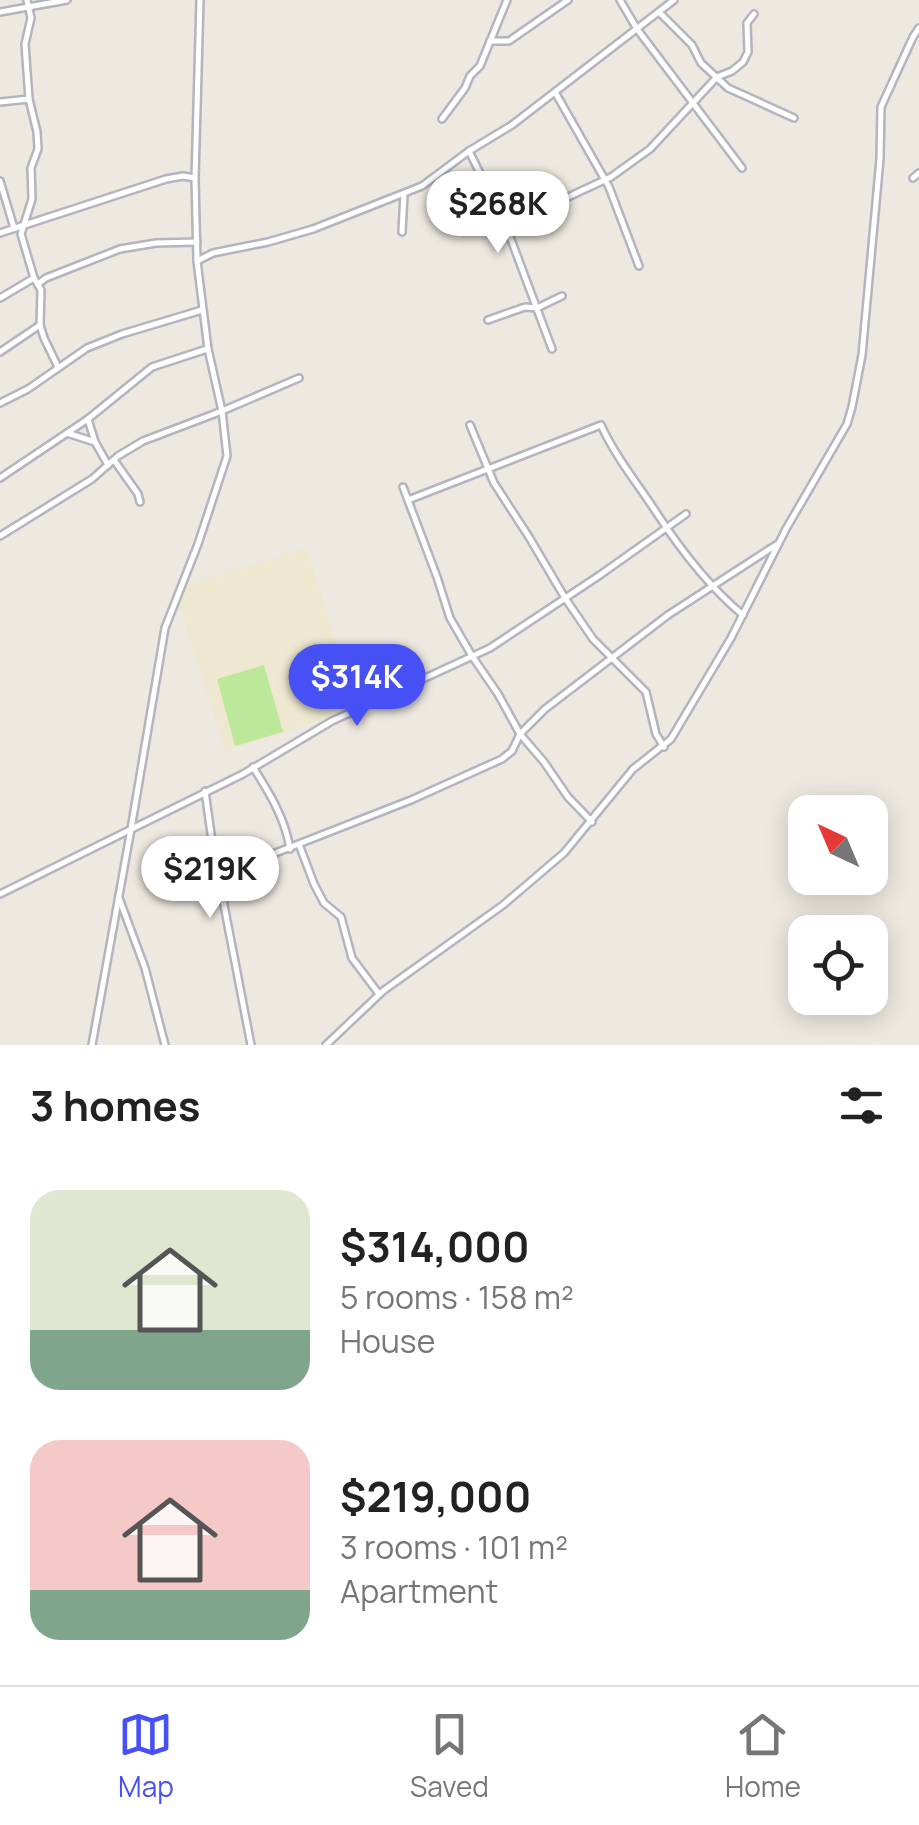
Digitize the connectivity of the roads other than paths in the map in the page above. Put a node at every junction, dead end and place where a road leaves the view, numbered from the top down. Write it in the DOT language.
graph roads {
  1 [pos="68,0"];
  2 [pos="200,0"];
  3 [pos="508,0"];
  4 [pos="568,0"];
  5 [pos="620,0"];
  6 [pos="674,0"];
  7 [pos="28,4"];
  8 [pos="0,12"];
  9 [pos="659,12"];
  10 [pos="754,14"];
  11 [pos="919,28"];
  12 [pos="637,29"];
  13 [pos="490,41"];
  14 [pos="717,77"];
  15 [pos="555,92"];
  16 [pos="29,98"];
  17 [pos="0,102"];
  18 [pos="694,103"];
  19 [pos="794,118"];
  20 [pos="442,119"];
  21 [pos="469,151"];
  22 [pos="742,168"];
  23 [pos="195,178"];
  24 [pos="603,178"];
  25 [pos="0,181"];
  26 [pos="404,194"];
  27 [pos="22,225"];
  28 [pos="506,226"];
  29 [pos="14,228"];
  30 [pos="402,232"];
  31 [pos="0,234"];
  32 [pos="197,242"];
  33 [pos="197,261"];
  34 [pos="639,266"];
  35 [pos="36,281"];
  36 [pos="562,296"];
  37 [pos="0,298"];
  38 [pos="537,308"];
  39 [pos="202,310"];
  40 [pos="488,320"];
  41 [pos="40,325"];
  42 [pos="208,349"];
  43 [pos="552,349"];
  44 [pos="0,352"];
  45 [pos="58,367"];
  46 [pos="299,378"];
  47 [pos="0,403"];
  48 [pos="222,412"];
  49 [pos="88,418"];
  50 [pos="470,425"];
  51 [pos="67,433"];
  52 [pos="95,442"];
  53 [pos="111,463"];
  54 [pos="489,470"];
  55 [pos="0,478"];
  56 [pos="404,487"];
  57 [pos="408,500"];
  58 [pos="140,502"];
  59 [pos="686,514"];
  60 [pos="665,529"];
  61 [pos="0,536"];
  62 [pos="779,543"];
  63 [pos="713,586"];
  64 [pos="565,598"];
  65 [pos="743,615"];
  66 [pos="472,656"];
  67 [pos="612,658"];
  68 [pos="520,734"];
  69 [pos="664,746"];
  70 [pos="254,767"];
  71 [pos="206,791"];
  72 [pos="592,822"];
  73 [pos="132,829"];
  74 [pos="300,845"];
  75 [pos="290,849"];
  76 [pos="218,875"];
  77 [pos="0,894"];
  78 [pos="118,895"];
  79 [pos="380,994"];
  80 [pos="92,1045"];
  81 [pos="165,1045"];
  82 [pos="250,1045"];
  83 [pos="326,1045"];
  1 -- 7 [label="street"];
  2 -- 23 [label="street"];
  3 -- 13 [label="street"];
  4 -- 13 [label="street"];
  5 -- 12 [label="street"];
  6 -- 9 [label="street"];
  7 -- 8 [label="street"];
  7 -- 16 [label="street"];
  9 -- 12 [label="street"];
  9 -- 14 [label="street"];
  10 -- 14 [label="street"];
  11 -- 62 [label="street"];
  12 -- 15 [label="street"];
  12 -- 18 [label="street"];
  13 -- 20 [label="street"];
  14 -- 18 [label="street"];
  14 -- 19 [label="street"];
  15 -- 21 [label="street"];
  15 -- 24 [label="street"];
  16 -- 17 [label="street"];
  16 -- 27 [label="street"];
  18 -- 22 [label="street"];
  18 -- 24 [label="street"];
  21 -- 26 [label="street"];
  21 -- 28 [label="street"];
  23 -- 27 [label="street"];
  23 -- 32 [label="street"];
  24 -- 28 [label="street"];
  24 -- 34 [label="street"];
  25 -- 29 [label="street"];
  26 -- 30 [label="street"];
  26 -- 33 [label="street"];
  27 -- 29 [label="street"];
  27 -- 35 [label="street"];
  28 -- 38 [label="street"];
  29 -- 31 [label="street"];
  32 -- 33 [label="street"];
  32 -- 35 [label="street"];
  33 -- 39 [label="street"];
  35 -- 37 [label="street"];
  35 -- 41 [label="street"];
  36 -- 38 [label="street"];
  38 -- 40 [label="street"];
  38 -- 43 [label="street"];
  39 -- 42 [label="street"];
  39 -- 45 [label="street"];
  41 -- 44 [label="street"];
  41 -- 45 [label="street"];
  42 -- 48 [label="street"];
  42 -- 49 [label="street"];
  45 -- 47 [label="street"];
  46 -- 48 [label="street"];
  48 -- 53 [label="street"];
  48 -- 73 [label="street"];
  49 -- 51 [label="street"];
  49 -- 52 [label="street"];
  50 -- 54 [label="street"];
  51 -- 52 [label="street"];
  51 -- 55 [label="street"];
  52 -- 53 [label="street"];
  53 -- 58 [label="street"];
  53 -- 61 [label="street"];
  54 -- 57 [label="street"];
  54 -- 60 [label="street"];
  54 -- 64 [label="street"];
  56 -- 57 [label="street"];
  57 -- 66 [label="street"];
  59 -- 60 [label="street"];
  60 -- 63 [label="street"];
  60 -- 64 [label="street"];
  62 -- 63 [label="street"];
  62 -- 65 [label="street"];
  63 -- 65 [label="street"];
  63 -- 67 [label="street"];
  64 -- 66 [label="street"];
  64 -- 67 [label="street"];
  65 -- 69 [label="street"];
  66 -- 68 [label="street"];
  66 -- 70 [label="street"];
  67 -- 68 [label="street"];
  67 -- 69 [label="street"];
  68 -- 72 [label="street"];
  68 -- 74 [label="street"];
  69 -- 72 [label="street"];
  70 -- 71 [label="street"];
  70 -- 75 [label="street"];
  71 -- 73 [label="street"];
  71 -- 76 [label="street"];
  72 -- 79 [label="street"];
  73 -- 77 [label="street"];
  73 -- 78 [label="street"];
  74 -- 75 [label="street"];
  74 -- 79 [label="street"];
  75 -- 76 [label="street"];
  76 -- 82 [label="street"];
  78 -- 80 [label="street"];
  78 -- 81 [label="street"];
  79 -- 83 [label="street"];
}
